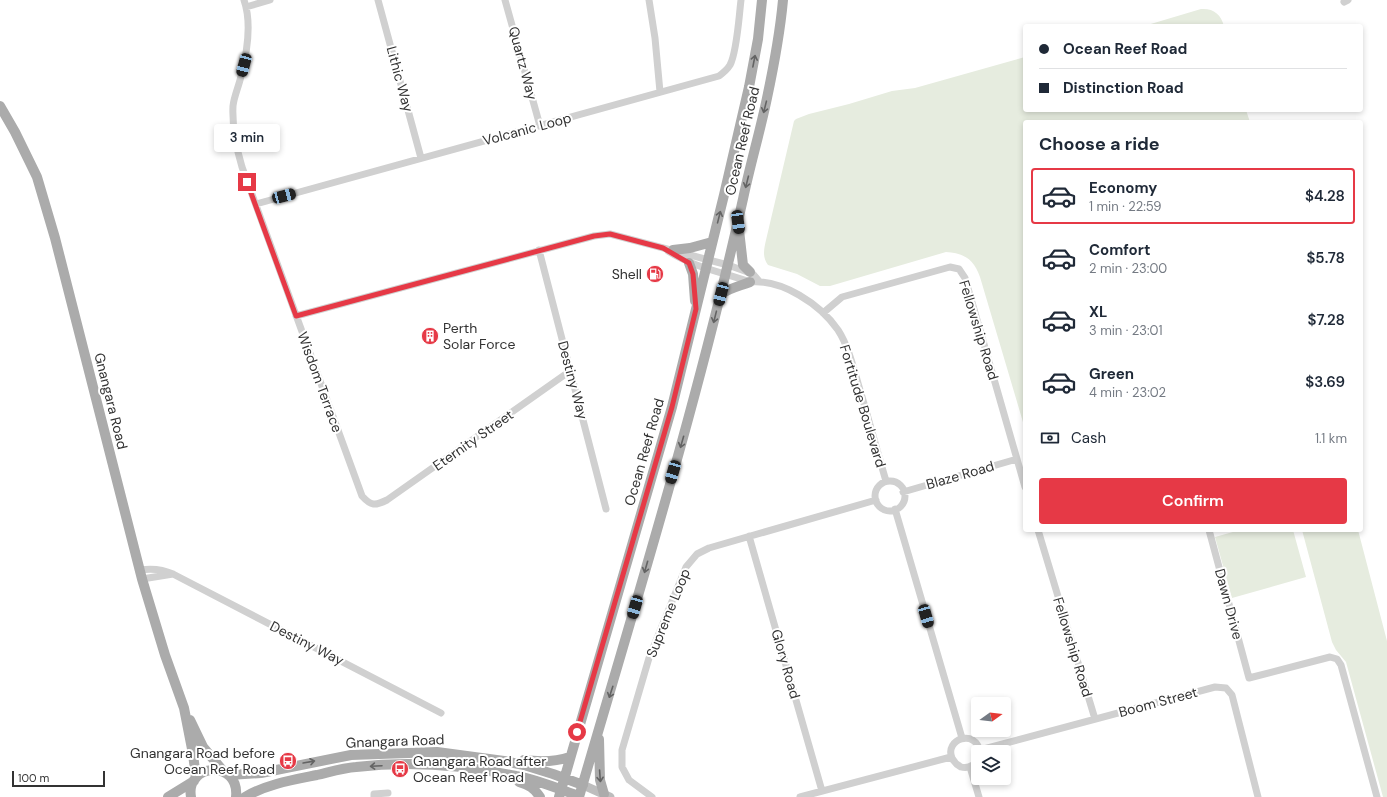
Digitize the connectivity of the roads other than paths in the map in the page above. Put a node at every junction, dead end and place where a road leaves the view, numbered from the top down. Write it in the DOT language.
graph roads {
  1 [pos="270,0"];
  2 [pos="378,0"];
  3 [pos="506,0"];
  4 [pos="649,0"];
  5 [pos="741,0"];
  6 [pos="762,0"];
  7 [pos="783,0"];
  8 [pos="245,4"];
  9 [pos="660,92"];
  10 [pos="0,106"];
  11 [pos="540,126"];
  12 [pos="421,158"];
  13 [pos="256,204"];
  14 [pos="738,222"];
  15 [pos="712,242"];
  16 [pos="668,249"];
  17 [pos="539,250"];
  18 [pos="689,263"];
  19 [pos="707,264"];
  20 [pos="727,270"];
  21 [pos="753,278"];
  22 [pos="721,294"];
  23 [pos="696,309"];
  24 [pos="823,313"];
  25 [pos="296,316"];
  26 [pos="570,371"];
  27 [pos="1017,459"];
  28 [pos="1023,479"];
  29 [pos="886,481"];
  30 [pos="903,492"];
  31 [pos="876,500"];
  32 [pos="373,504"];
  33 [pos="895,509"];
  34 [pos="606,510"];
  35 [pos="1039,532"];
  36 [pos="1210,532"];
  37 [pos="749,536"];
  38 [pos="141,575"];
  39 [pos="184,708"];
  40 [pos="441,713"];
  41 [pos="1095,719"];
  42 [pos="599,729"];
  43 [pos="962,738"];
  44 [pos="977,745"];
  45 [pos="1002,745"];
  46 [pos="570,757"];
  47 [pos="951,757"];
  48 [pos="504,761"];
  49 [pos="970,767"];
  50 [pos="471,768"];
  51 [pos="226,774"];
  52 [pos="564,778"];
  53 [pos="195,779"];
  54 [pos="583,784"];
  55 [pos="822,791"];
  56 [pos="388,793"];
  57 [pos="560,793"];
  58 [pos="607,796"];
  59 [pos="168,797"];
  60 [pos="191,797"];
  61 [pos="236,797"];
  62 [pos="245,797"];
  63 [pos="374,797"];
  64 [pos="540,797"];
  65 [pos="580,797"];
  66 [pos="652,797"];
  67 [pos="800,797"];
  68 [pos="979,797"];
  69 [pos="1258,797"];
  70 [pos="1377,797"];
  1 -- 8 [label="street"];
  2 -- 12 [label="street, Lithic Way"];
  3 -- 11 [label="street, Quartz Way"];
  4 -- 9 [label="street"];
  5 -- 9 [label="street, Volcanic Loop"];
  15 -- 6 [label="main road, Ocean Reef Road, one-way"];
  7 -- 14 [label="main road, Ocean Reef Road, one-way"];
  8 -- 13 [label="street, Wisdom Terrace"];
  9 -- 11 [label="street, Volcanic Loop"];
  10 -- 38 [label="main road, Gnangara Road"];
  11 -- 12 [label="street, Volcanic Loop"];
  12 -- 13 [label="street, Volcanic Loop"];
  13 -- 25 [label="street, Wisdom Terrace"];
  14 -- 20 [label="main road, Ocean Reef Road"];
  14 -- 21 [label="main road"];
  15 -- 16 [label="main road"];
  15 -- 19 [label="main road, Ocean Reef Road"];
  16 -- 17 [label="street"];
  16 -- 18 [label="street"];
  16 -- 19 [label="street"];
  17 -- 25 [label="street"];
  17 -- 26 [label="street, Destiny Way"];
  18 -- 19 [label="street"];
  18 -- 23 [label="main road"];
  19 -- 20 [label="street, Fortitude Boulevard"];
  19 -- 23 [label="main road, Ocean Reef Road"];
  20 -- 21 [label="street, Fortitude Boulevard"];
  20 -- 22 [label="main road, Ocean Reef Road"];
  21 -- 22 [label="main road"];
  21 -- 24 [label="street, Fortitude Boulevard"];
  22 -- 42 [label="main road, Ocean Reef Road, one-way"];
  23 -- 46 [label="main road, Ocean Reef Road"];
  24 -- 27 [label="street, Fellowship Road"];
  24 -- 29 [label="street, Fortitude Boulevard"];
  25 -- 32 [label="street, Wisdom Terrace"];
  26 -- 32 [label="street, Eternity Street"];
  26 -- 34 [label="street, Destiny Way"];
  27 -- 28 [label="street, Fellowship Road"];
  27 -- 30 [label="street, Blaze Road"];
  29 -- 30 [label="street"];
  29 -- 31 [label="street"];
  30 -- 33 [label="street"];
  31 -- 33 [label="street"];
  31 -- 37 [label="street, Supreme Loop"];
  33 -- 43 [label="street"];
  35 -- 41 [label="street, Fellowship Road"];
  36 -- 70 [label="street, Dawn Drive"];
  37 -- 55 [label="street, Glory Road"];
  37 -- 66 [label="street, Supreme Loop"];
  38 -- 39 [label="main road, Gnangara Road"];
  38 -- 40 [label="street, Destiny Way"];
  39 -- 51 [label="main road, Gnangara Road"];
  39 -- 53 [label="main road, Gnangara Road"];
  41 -- 45 [label="street, Boom Street"];
  41 -- 69 [label="street, Boom Street"];
  42 -- 54 [label="main road, Ocean Reef Road"];
  42 -- 58 [label="main road, one-way"];
  43 -- 44 [label="street"];
  43 -- 47 [label="street"];
  46 -- 48 [label="main road"];
  46 -- 52 [label="main road, Ocean Reef Road"];
  47 -- 49 [label="street"];
  47 -- 55 [label="street"];
  51 -- 48 [label="main road, Gnangara Road, one-way"];
  48 -- 52 [label="main road, Gnangara Road"];
  49 -- 68 [label="street"];
  50 -- 57 [label="main road, Gnangara Road"];
  50 -- 62 [label="main road, Gnangara Road, one-way"];
  50 -- 64 [label="main road"];
  51 -- 53 [label="main road"];
  51 -- 61 [label="main road"];
  52 -- 54 [label="main road, Gnangara Road"];
  52 -- 57 [label="main road, Ocean Reef Road"];
  53 -- 59 [label="main road"];
  53 -- 60 [label="main road, Gnangara Road"];
  54 -- 58 [label="street"];
  54 -- 65 [label="main road, Ocean Reef Road"];
  55 -- 67 [label="street"];
  56 -- 63 [label="street"];
  57 -- 65 [label="main road, Gnangara Road"];
}
